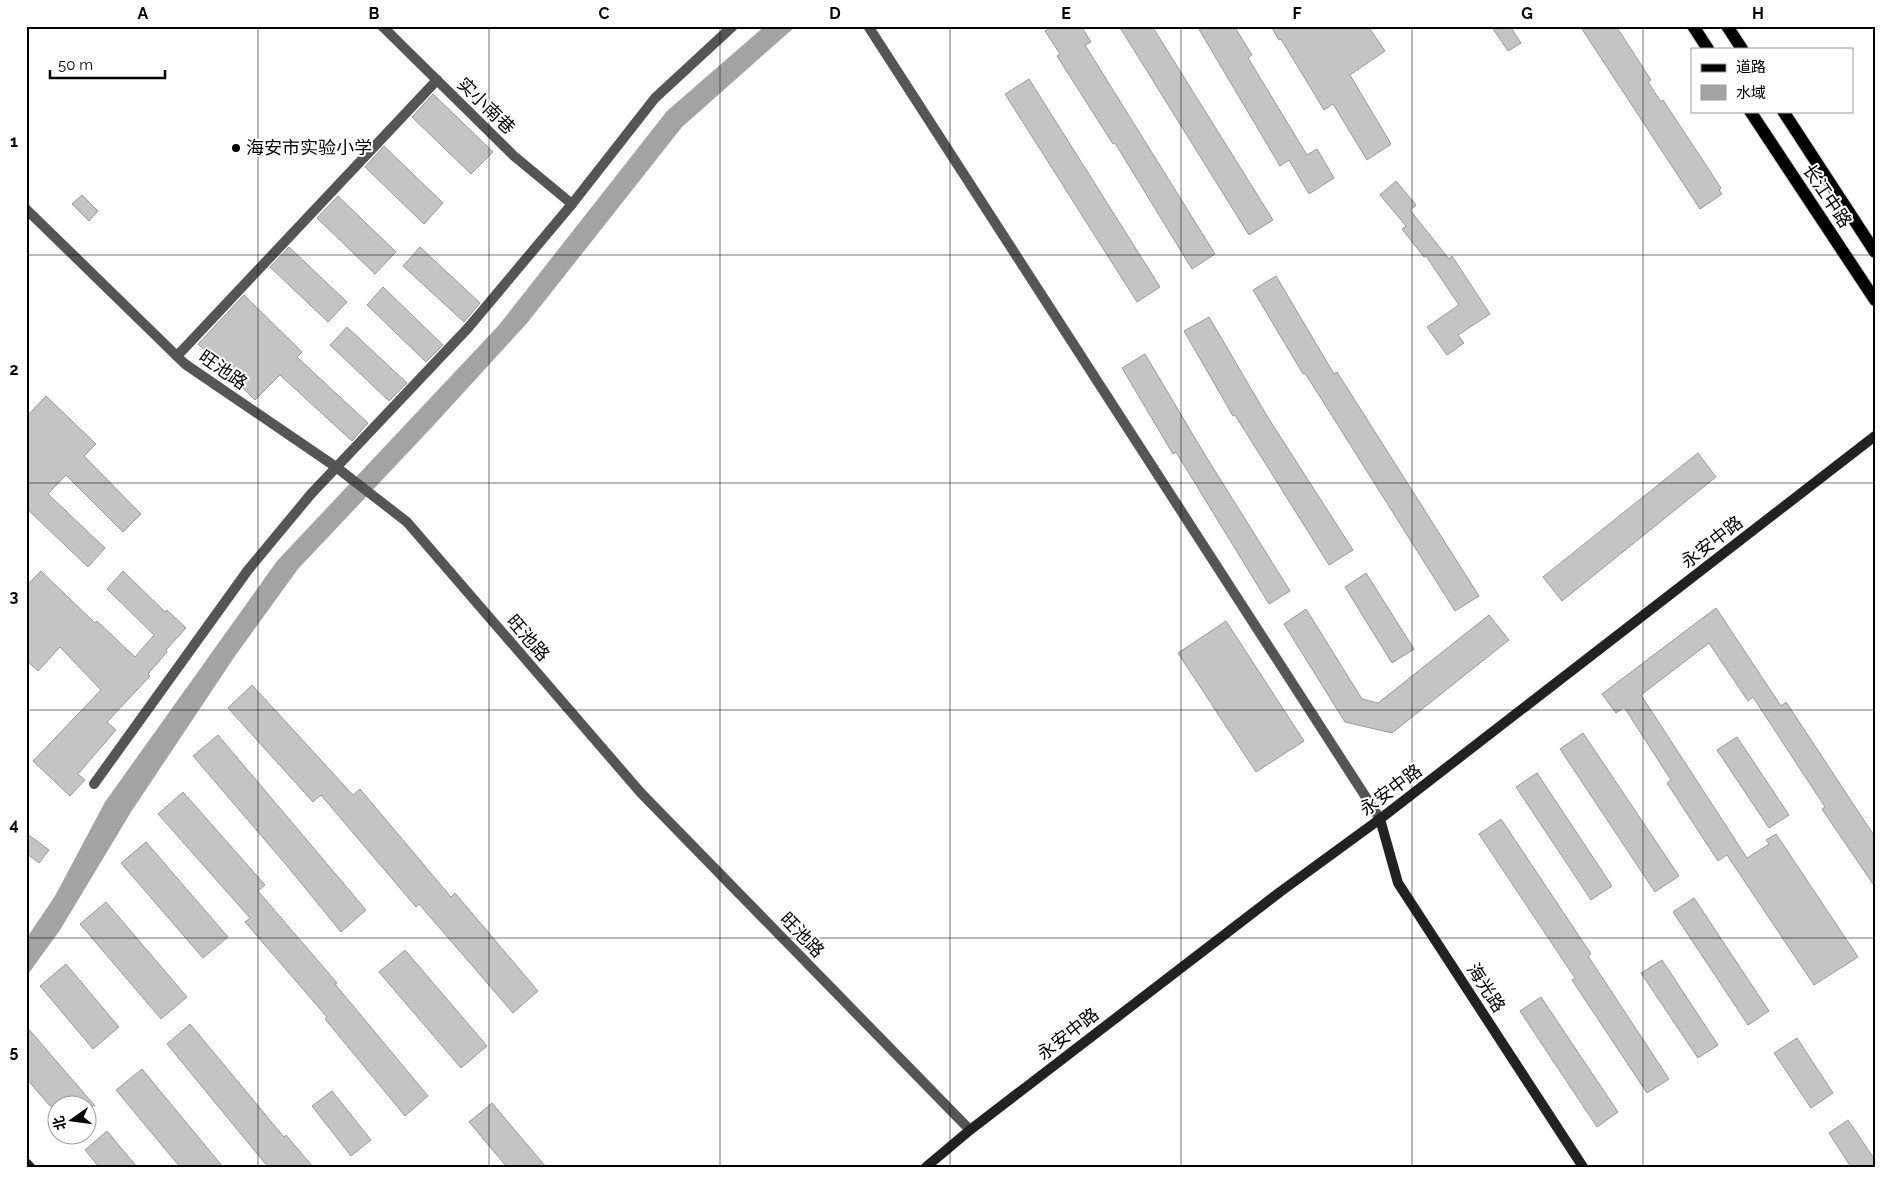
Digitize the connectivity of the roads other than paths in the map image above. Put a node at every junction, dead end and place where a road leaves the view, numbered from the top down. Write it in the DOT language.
graph roads {
  1 [pos="382,26"];
  2 [pos="733,26"];
  3 [pos="868,26"];
  4 [pos="1693,26"];
  5 [pos="1727,26"];
  6 [pos="1707,48"];
  7 [pos="1741,48"];
  8 [pos="436,80"];
  9 [pos="1751,112"];
  10 [pos="1783,112"];
  11 [pos="572,204"];
  12 [pos="26,208"];
  13 [pos="1875,252"];
  14 [pos="1875,300"];
  15 [pos="177,356"];
  16 [pos="1875,436"];
  17 [pos="336,467"];
  18 [pos="94,784"];
  19 [pos="1380,819"];
  20 [pos="970,1130"];
  21 [pos="26,1163"];
  22 [pos="30,1167"];
  23 [pos="926,1167"];
  24 [pos="1583,1167"];
  1 -- 8 [label="street, 实小南巷"];
  2 -- 11 [label="street"];
  3 -- 19 [label="street"];
  4 -- 6 [label="main road"];
  5 -- 7 [label="main road"];
  8 -- 11 [label="street, 实小南巷"];
  8 -- 15 [label="street"];
  9 -- 14 [label="main road, 长江中路"];
  10 -- 13 [label="main road, 长江中路"];
  11 -- 17 [label="street"];
  12 -- 15 [label="street, 旺池路"];
  15 -- 17 [label="street, 旺池路"];
  16 -- 19 [label="street, 永安中路"];
  17 -- 18 [label="street"];
  17 -- 20 [label="street, 旺池路"];
  19 -- 20 [label="street, 永安中路"];
  19 -- 24 [label="street, 海光路"];
  20 -- 23 [label="street, 永安中路"];
  21 -- 22 [label="street"];
}
